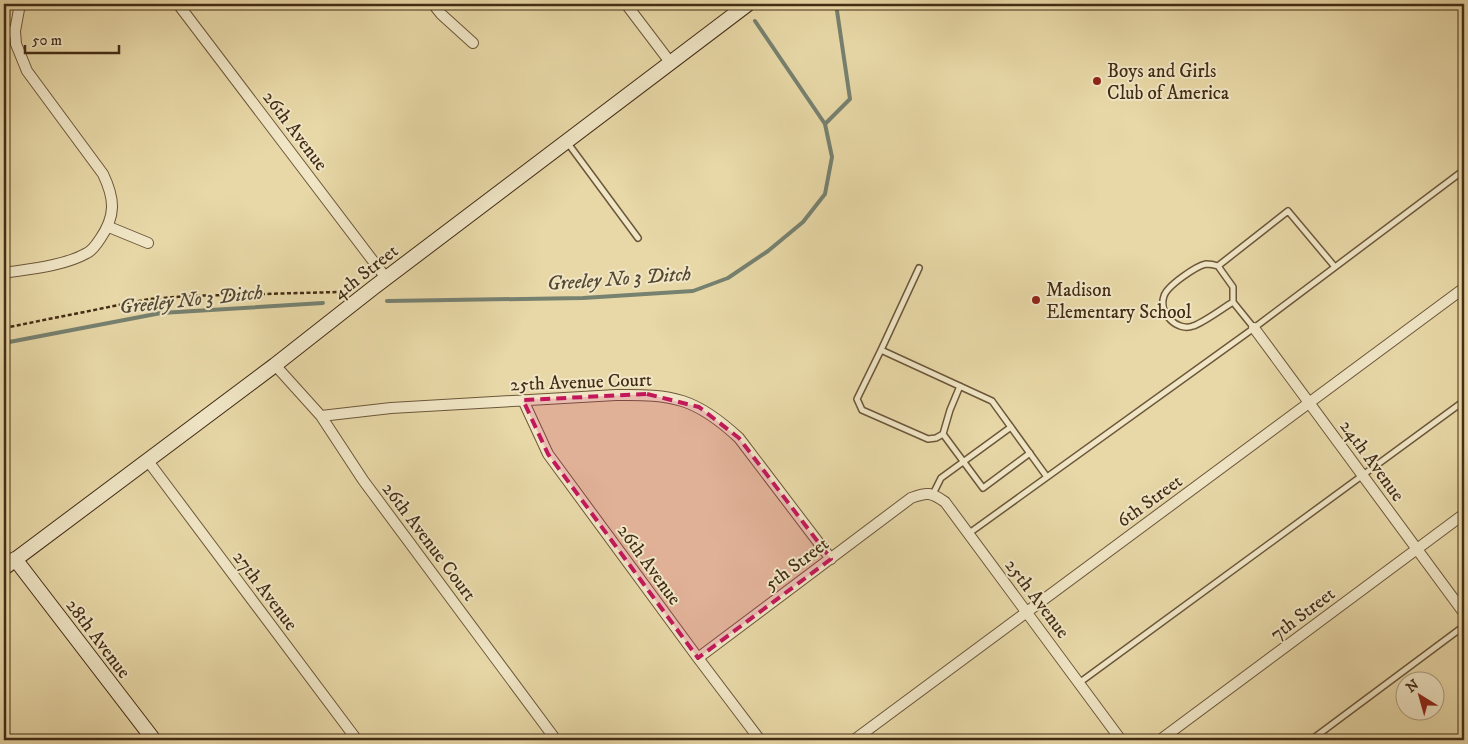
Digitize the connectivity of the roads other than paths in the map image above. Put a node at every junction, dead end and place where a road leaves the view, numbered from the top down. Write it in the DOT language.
graph roads {
  1 [pos="20,4"];
  2 [pos="178,4"];
  3 [pos="433,4"];
  4 [pos="626,4"];
  5 [pos="748,4"];
  6 [pos="9,32"];
  7 [pos="473,43"];
  8 [pos="670,62"];
  9 [pos="566,142"];
  10 [pos="1464,170"];
  11 [pos="109,227"];
  12 [pos="638,238"];
  13 [pos="148,242"];
  14 [pos="1218,266"];
  15 [pos="1335,267"];
  16 [pos="919,268"];
  17 [pos="4,273"];
  18 [pos="386,278"];
  19 [pos="1464,288"];
  20 [pos="1233,302"];
  21 [pos="1254,328"];
  22 [pos="881,350"];
  23 [pos="275,365"];
  24 [pos="960,386"];
  25 [pos="523,400"];
  26 [pos="1464,401"];
  27 [pos="1309,403"];
  28 [pos="322,416"];
  29 [pos="1011,427"];
  30 [pos="942,434"];
  31 [pos="1030,453"];
  32 [pos="148,461"];
  33 [pos="963,462"];
  34 [pos="1363,476"];
  35 [pos="1047,477"];
  36 [pos="933,494"];
  37 [pos="1464,514"];
  38 [pos="968,534"];
  39 [pos="1417,549"];
  40 [pos="830,559"];
  41 [pos="9,563"];
  42 [pos="1026,612"];
  43 [pos="1464,613"];
  44 [pos="1464,626"];
  45 [pos="698,658"];
  46 [pos="1079,683"];
  47 [pos="154,740"];
  48 [pos="357,740"];
  49 [pos="556,740"];
  50 [pos="760,740"];
  51 [pos="854,740"];
  52 [pos="1122,740"];
  53 [pos="1160,740"];
  54 [pos="1311,740"];
  1 -- 6 [label="street"];
  2 -- 18 [label="street, 26th Avenue"];
  3 -- 7 [label="street"];
  4 -- 8 [label="street"];
  5 -- 8 [label="main road, 4th Street"];
  6 -- 11 [label="street"];
  8 -- 9 [label="main road, 4th Street"];
  9 -- 12 [label="lane"];
  9 -- 18 [label="main road, 4th Street"];
  10 -- 15 [label="lane"];
  11 -- 13 [label="street"];
  11 -- 17 [label="street"];
  14 -- 15 [label="lane"];
  14 -- 20 [label="lane"];
  14 -- 20 [label="lane"];
  15 -- 21 [label="lane"];
  16 -- 22 [label="lane"];
  18 -- 23 [label="main road, 4th Street"];
  19 -- 27 [label="street, 6th Street"];
  20 -- 21 [label="lane"];
  21 -- 27 [label="street, 24th Avenue"];
  21 -- 35 [label="lane"];
  22 -- 24 [label="lane"];
  22 -- 30 [label="lane"];
  23 -- 28 [label="street, 26th Avenue Court"];
  23 -- 32 [label="main road, 4th Street"];
  24 -- 29 [label="lane"];
  24 -- 30 [label="lane"];
  25 -- 28 [label="street, 25th Avenue Court"];
  25 -- 40 [label="street, 25th Avenue Court"];
  25 -- 45 [label="street, 26th Avenue"];
  26 -- 34 [label="lane"];
  27 -- 34 [label="street, 24th Avenue"];
  27 -- 42 [label="street, 6th Street"];
  28 -- 49 [label="street, 26th Avenue Court"];
  29 -- 31 [label="lane"];
  29 -- 33 [label="lane"];
  30 -- 33 [label="lane"];
  31 -- 33 [label="lane"];
  31 -- 35 [label="lane"];
  32 -- 41 [label="main road, 4th Street"];
  32 -- 48 [label="street, 27th Avenue"];
  33 -- 36 [label="lane"];
  34 -- 39 [label="street, 24th Avenue"];
  34 -- 46 [label="lane"];
  35 -- 38 [label="lane"];
  36 -- 38 [label="street, 25th Avenue"];
  36 -- 40 [label="street, 5th Street"];
  37 -- 39 [label="street, 7th Street"];
  38 -- 42 [label="street, 25th Avenue"];
  39 -- 43 [label="street, 24th Avenue"];
  39 -- 53 [label="street, 7th Street"];
  40 -- 45 [label="street, 5th Street"];
  41 -- 47 [label="main road, 28th Avenue"];
  42 -- 46 [label="street, 25th Avenue"];
  42 -- 51 [label="street, 6th Street"];
  44 -- 54 [label="lane"];
  45 -- 50 [label="street, 26th Avenue"];
  46 -- 52 [label="street, 25th Avenue"];
}
